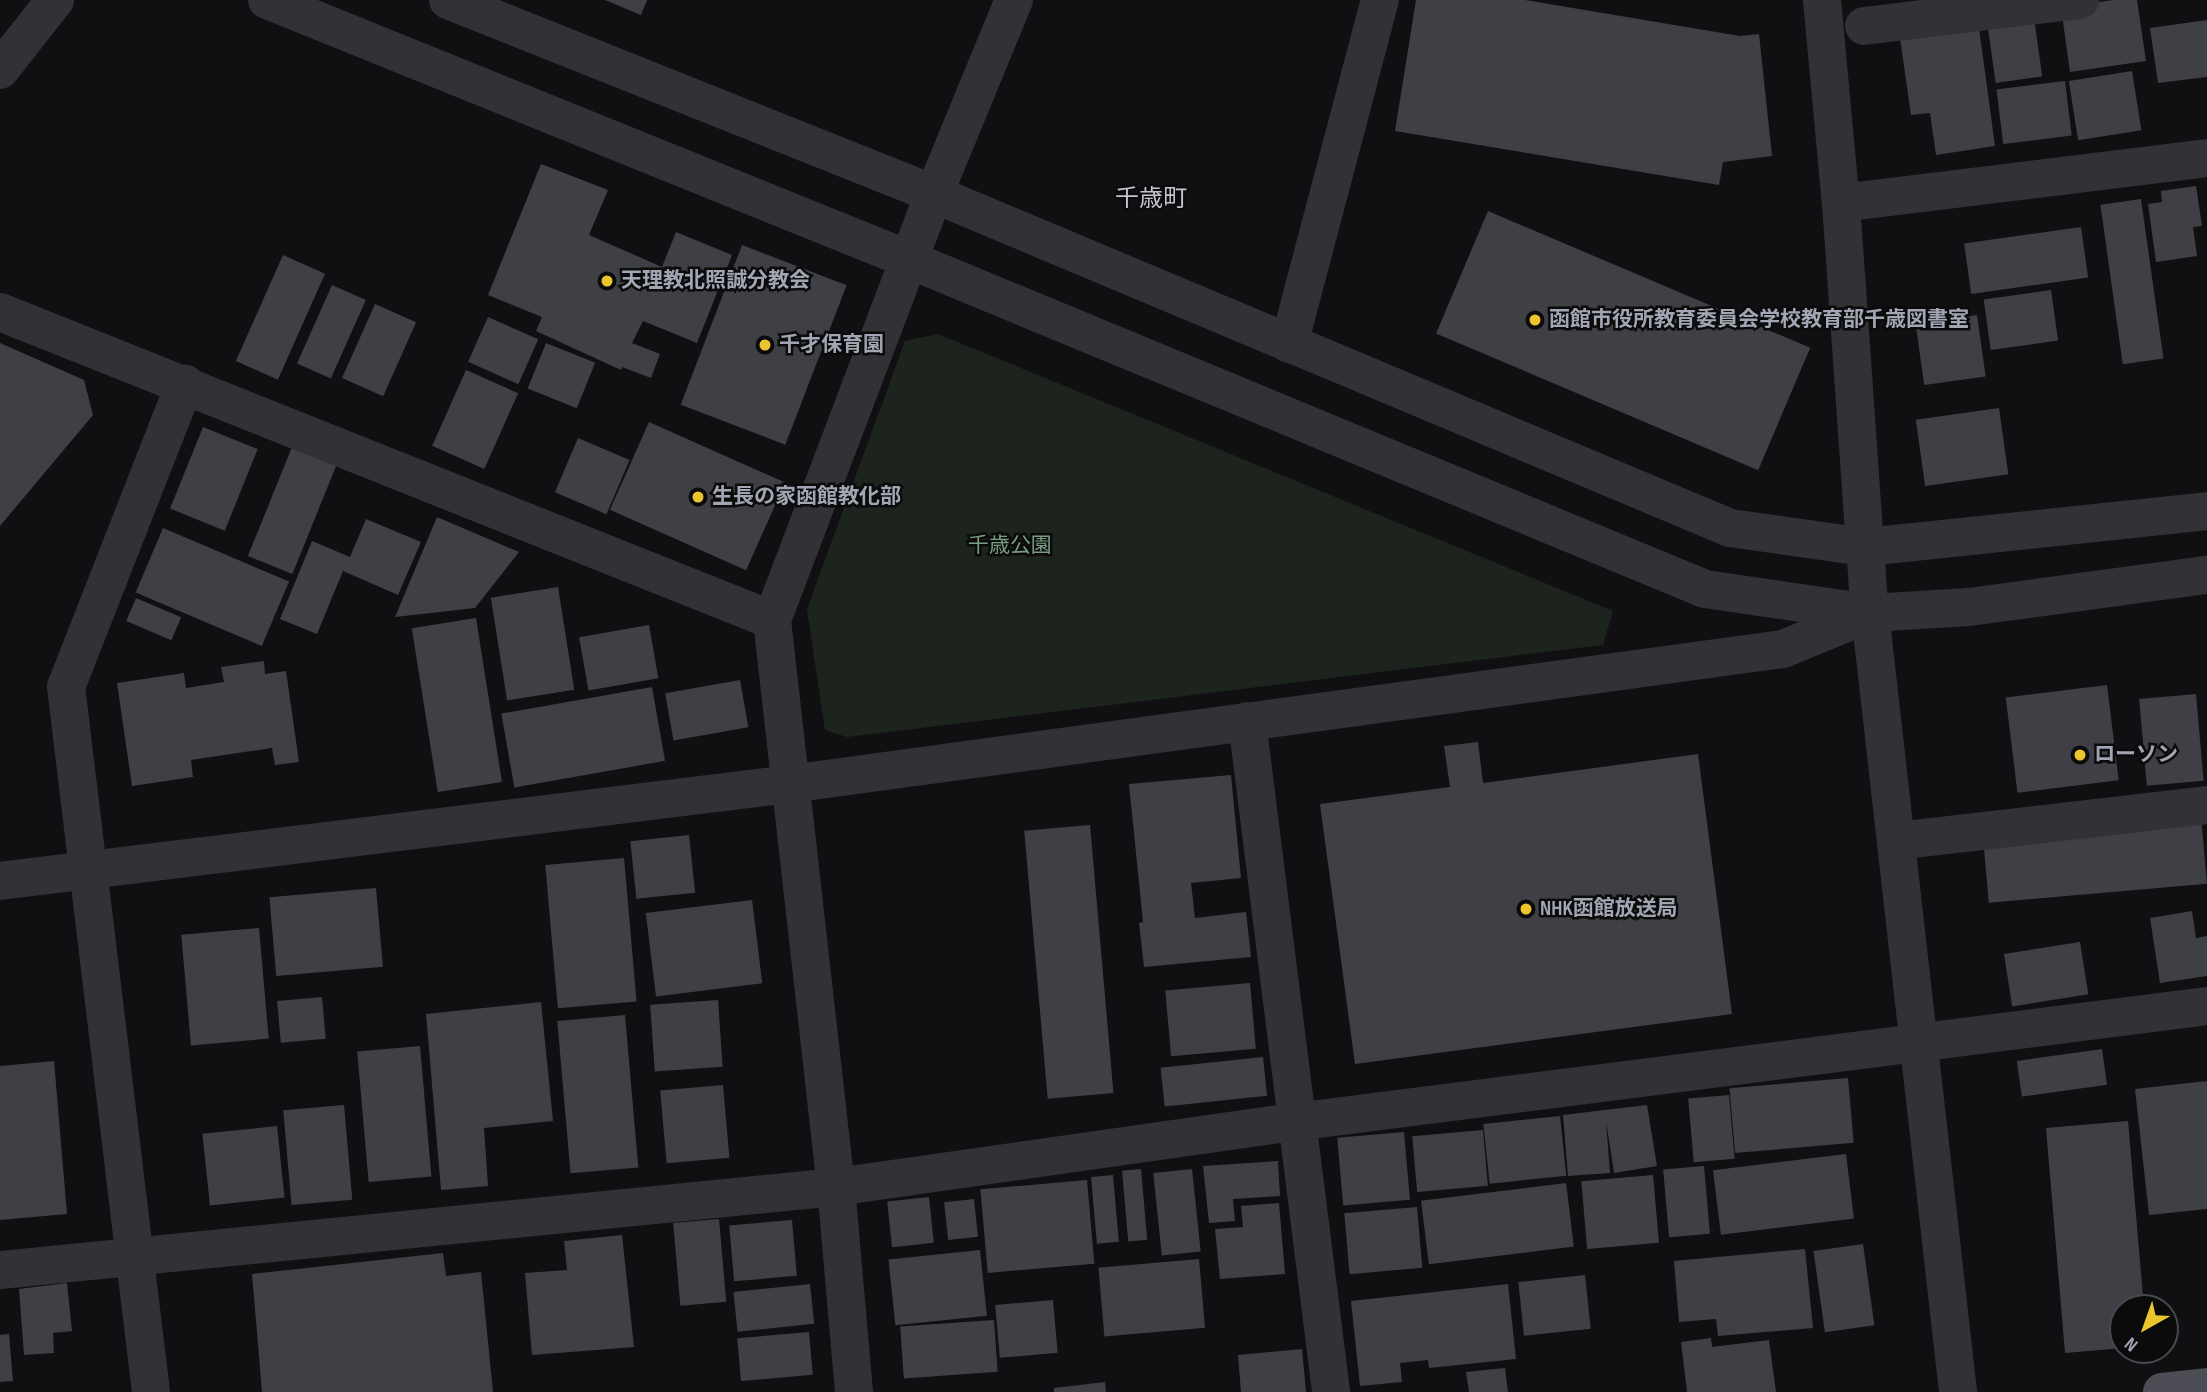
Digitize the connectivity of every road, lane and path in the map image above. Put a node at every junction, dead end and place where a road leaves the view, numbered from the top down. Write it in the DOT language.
graph roads {
  1 [pos="55,0"];
  2 [pos="267,0"];
  3 [pos="448,0"];
  4 [pos="1014,0"];
  5 [pos="1380,0"];
  6 [pos="1822,0"];
  7 [pos="2080,0"];
  8 [pos="1864,26"];
  9 [pos="0,69"];
  10 [pos="2207,158"];
  11 [pos="934,194"];
  12 [pos="1841,203"];
  13 [pos="910,260"];
  14 [pos="0,312"];
  15 [pos="1289,344"];
  16 [pos="185,384"];
  17 [pos="2207,511"];
  18 [pos="1866,547"];
  19 [pos="2207,575"];
  20 [pos="1870,613"];
  21 [pos="772,620"];
  22 [pos="1247,721"];
  23 [pos="790,784"];
  24 [pos="2207,805"];
  25 [pos="1896,841"];
  26 [pos="89,872"];
  27 [pos="0,881"];
  28 [pos="2207,1006"];
  29 [pos="1918,1044"];
  30 [pos="1295,1122"];
  31 [pos="836,1187"];
  32 [pos="133,1259"];
  33 [pos="0,1270"];
  34 [pos="2207,1387"];
  35 [pos="151,1392"];
  36 [pos="854,1392"];
  37 [pos="1331,1392"];
  38 [pos="1958,1392"];
  39 [pos="2162,1392"];
  1 -- 9 [label="street"];
  2 -- 13 [label="street"];
  3 -- 11 [label="street"];
  4 -- 11 [label="street"];
  5 -- 15 [label="street"];
  6 -- 12 [label="street"];
  7 -- 8 [label="street"];
  10 -- 12 [label="street"];
  11 -- 13 [label="street"];
  11 -- 15 [label="street"];
  12 -- 18 [label="street"];
  13 -- 20 [label="street"];
  13 -- 21 [label="street"];
  14 -- 16 [label="street"];
  15 -- 18 [label="street"];
  16 -- 21 [label="street"];
  16 -- 26 [label="street"];
  17 -- 18 [label="street"];
  18 -- 20 [label="street"];
  19 -- 20 [label="street"];
  20 -- 22 [label="street"];
  20 -- 25 [label="street"];
  21 -- 23 [label="street"];
  22 -- 23 [label="street"];
  22 -- 30 [label="street"];
  23 -- 26 [label="street"];
  23 -- 31 [label="street"];
  24 -- 25 [label="street"];
  25 -- 29 [label="street"];
  26 -- 27 [label="street"];
  26 -- 32 [label="street"];
  28 -- 29 [label="street"];
  29 -- 30 [label="street"];
  29 -- 38 [label="street"];
  30 -- 31 [label="street"];
  30 -- 37 [label="street"];
  31 -- 32 [label="street"];
  31 -- 36 [label="street"];
  32 -- 33 [label="street"];
  32 -- 35 [label="street"];
  34 -- 39 [label="main road"];
}
